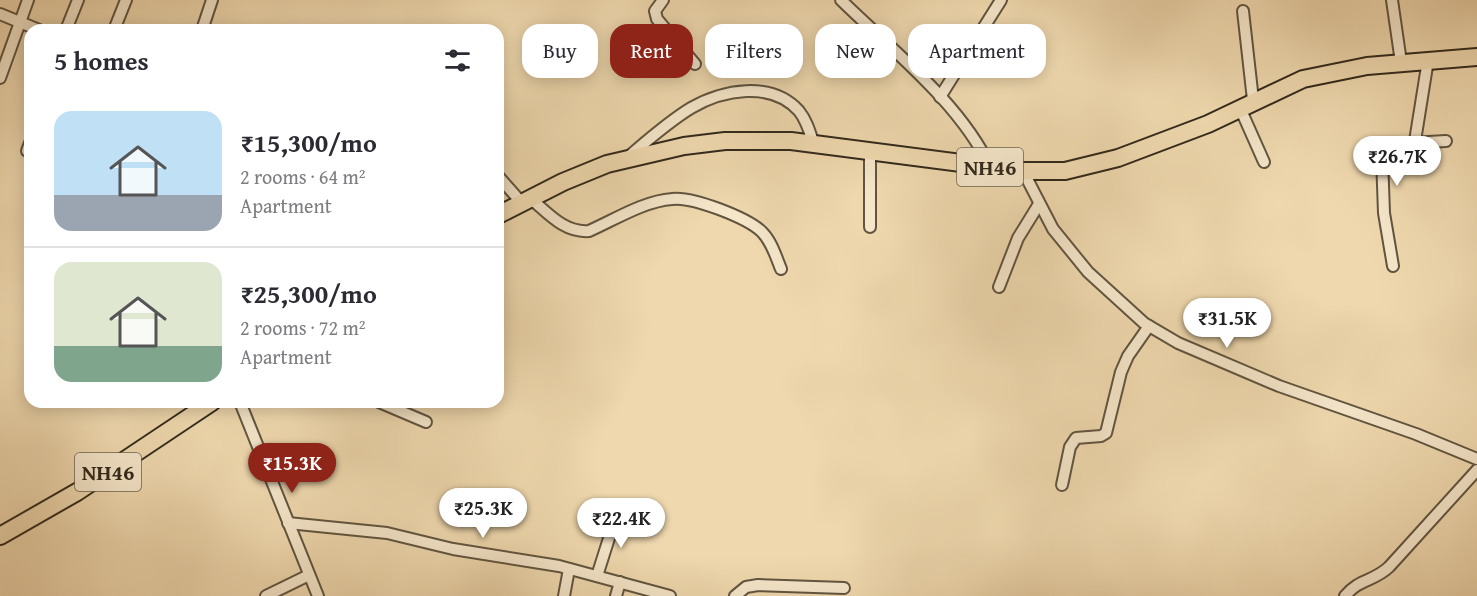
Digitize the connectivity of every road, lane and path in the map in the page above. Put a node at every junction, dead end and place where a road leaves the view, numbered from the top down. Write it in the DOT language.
graph roads {
  1 [pos="28,0"];
  2 [pos="78,0"];
  3 [pos="126,0"];
  4 [pos="212,0"];
  5 [pos="663,0"];
  6 [pos="841,0"];
  7 [pos="1001,0"];
  8 [pos="1392,0"];
  9 [pos="1243,11"];
  10 [pos="0,14"];
  11 [pos="19,21"];
  12 [pos="26,24"];
  13 [pos="68,24"];
  14 [pos="116,24"];
  15 [pos="204,24"];
  16 [pos="1477,57"];
  17 [pos="1428,60"];
  18 [pos="1401,62"];
  19 [pos="695,64"];
  20 [pos="0,78"];
  21 [pos="940,97"];
  22 [pos="1247,104"];
  23 [pos="1415,141"];
  24 [pos="1446,141"];
  25 [pos="814,145"];
  26 [pos="870,152"];
  27 [pos="625,159"];
  28 [pos="1264,162"];
  29 [pos="990,167"];
  30 [pos="1023,171"];
  31 [pos="504,181"];
  32 [pos="526,200"];
  33 [pos="1039,204"];
  34 [pos="504,212"];
  35 [pos="870,227"];
  36 [pos="1393,266"];
  37 [pos="781,269"];
  38 [pos="999,287"];
  39 [pos="1149,326"];
  40 [pos="197,408"];
  41 [pos="242,408"];
  42 [pos="393,408"];
  43 [pos="426,422"];
  44 [pos="1477,459"];
  45 [pos="1477,470"];
  46 [pos="1062,485"];
  47 [pos="617,513"];
  48 [pos="288,523"];
  49 [pos="0,536"];
  50 [pos="570,568"];
  51 [pos="309,575"];
  52 [pos="597,576"];
  53 [pos="620,582"];
  54 [pos="844,588"];
  55 [pos="266,596"];
  56 [pos="318,596"];
  57 [pos="564,596"];
  58 [pos="616,596"];
  59 [pos="670,596"];
  60 [pos="735,596"];
  61 [pos="1345,596"];
  1 -- 11 [label="street"];
  2 -- 13 [label="street"];
  3 -- 14 [label="street"];
  4 -- 15 [label="street"];
  5 -- 19 [label="street"];
  6 -- 21 [label="street"];
  7 -- 21 [label="street"];
  8 -- 18 [label="street"];
  9 -- 22 [label="street"];
  10 -- 11 [label="street"];
  11 -- 12 [label="street"];
  11 -- 20 [label="street"];
  16 -- 17 [label="highway, NH46"];
  17 -- 18 [label="highway, NH46"];
  17 -- 23 [label="street"];
  18 -- 22 [label="highway, NH46"];
  21 -- 29 [label="street"];
  22 -- 28 [label="street"];
  22 -- 30 [label="highway, NH46"];
  23 -- 24 [label="street"];
  23 -- 36 [label="street"];
  25 -- 26 [label="highway, NH46"];
  25 -- 27 [label="highway, NH46"];
  25 -- 27 [label="street"];
  26 -- 29 [label="highway, NH46"];
  26 -- 35 [label="street"];
  27 -- 32 [label="highway, NH46"];
  29 -- 30 [label="highway, NH46"];
  30 -- 33 [label="street"];
  31 -- 32 [label="street"];
  32 -- 34 [label="highway, NH46"];
  32 -- 37 [label="street"];
  33 -- 38 [label="street"];
  33 -- 39 [label="street"];
  39 -- 44 [label="street"];
  39 -- 46 [label="street"];
  40 -- 49 [label="highway, NH46"];
  41 -- 48 [label="street"];
  42 -- 43 [label="street"];
  45 -- 61 [label="street"];
  47 -- 52 [label="street"];
  48 -- 50 [label="street"];
  48 -- 51 [label="street"];
  50 -- 52 [label="street"];
  50 -- 57 [label="street"];
  51 -- 55 [label="street"];
  51 -- 56 [label="street"];
  52 -- 53 [label="street"];
  53 -- 58 [label="street"];
  53 -- 59 [label="street"];
  54 -- 60 [label="street"];
}
